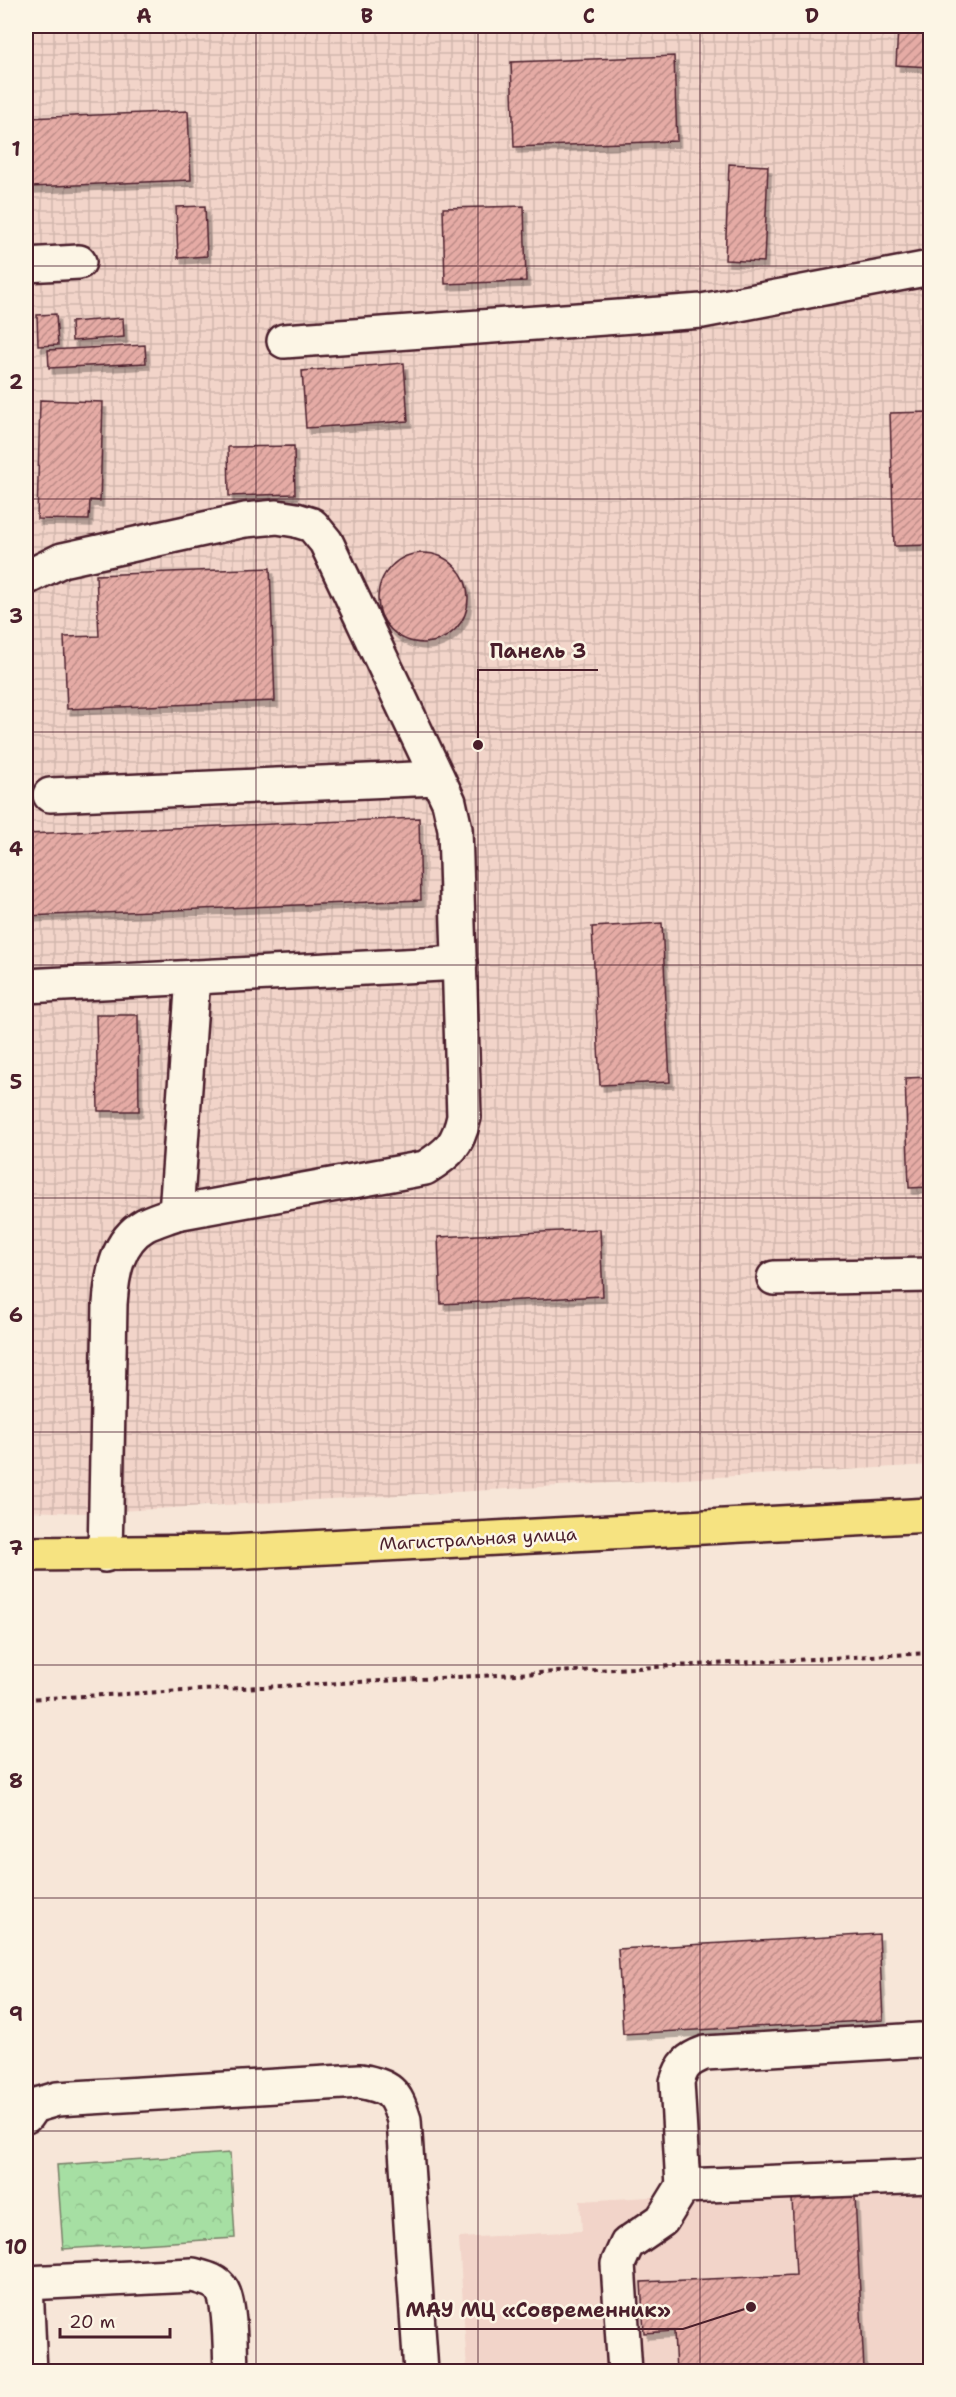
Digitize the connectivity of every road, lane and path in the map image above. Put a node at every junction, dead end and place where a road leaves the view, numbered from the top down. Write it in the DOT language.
graph roads {
  1 [pos="79,262"];
  2 [pos="26,265"];
  3 [pos="930,268"];
  4 [pos="284,341"];
  5 [pos="26,578"];
  6 [pos="437,778"];
  7 [pos="50,795"];
  8 [pos="460,963"];
  9 [pos="193,977"];
  10 [pos="26,986"];
  11 [pos="176,1213"];
  12 [pos="930,1275"];
  13 [pos="774,1278"];
  14 [pos="930,1515"];
  15 [pos="26,1554"];
  16 [pos="105,1555"];
  17 [pos="930,1653"];
  18 [pos="26,1699"];
  19 [pos="930,2042"];
  20 [pos="26,2116"];
  21 [pos="930,2176"];
  22 [pos="683,2186"];
  23 [pos="26,2285"];
  24 [pos="30,2372"];
  25 [pos="231,2372"];
  26 [pos="421,2372"];
  27 [pos="625,2372"];
  1 -- 2 [label="lane"];
  3 -- 4 [label="lane"];
  5 -- 6 [label="lane"];
  6 -- 7 [label="lane"];
  6 -- 8 [label="lane"];
  8 -- 9 [label="lane"];
  8 -- 11 [label="lane"];
  9 -- 10 [label="lane"];
  9 -- 11 [label="lane"];
  11 -- 16 [label="lane"];
  12 -- 13 [label="lane"];
  14 -- 16 [label="main road, Магистральная улица"];
  15 -- 16 [label="main road, Магистральная улица"];
  17 -- 18 [label="path"];
  19 -- 22 [label="lane"];
  20 -- 26 [label="lane"];
  21 -- 22 [label="lane"];
  22 -- 27 [label="lane"];
  23 -- 24 [label="lane"];
  23 -- 25 [label="lane"];
}
